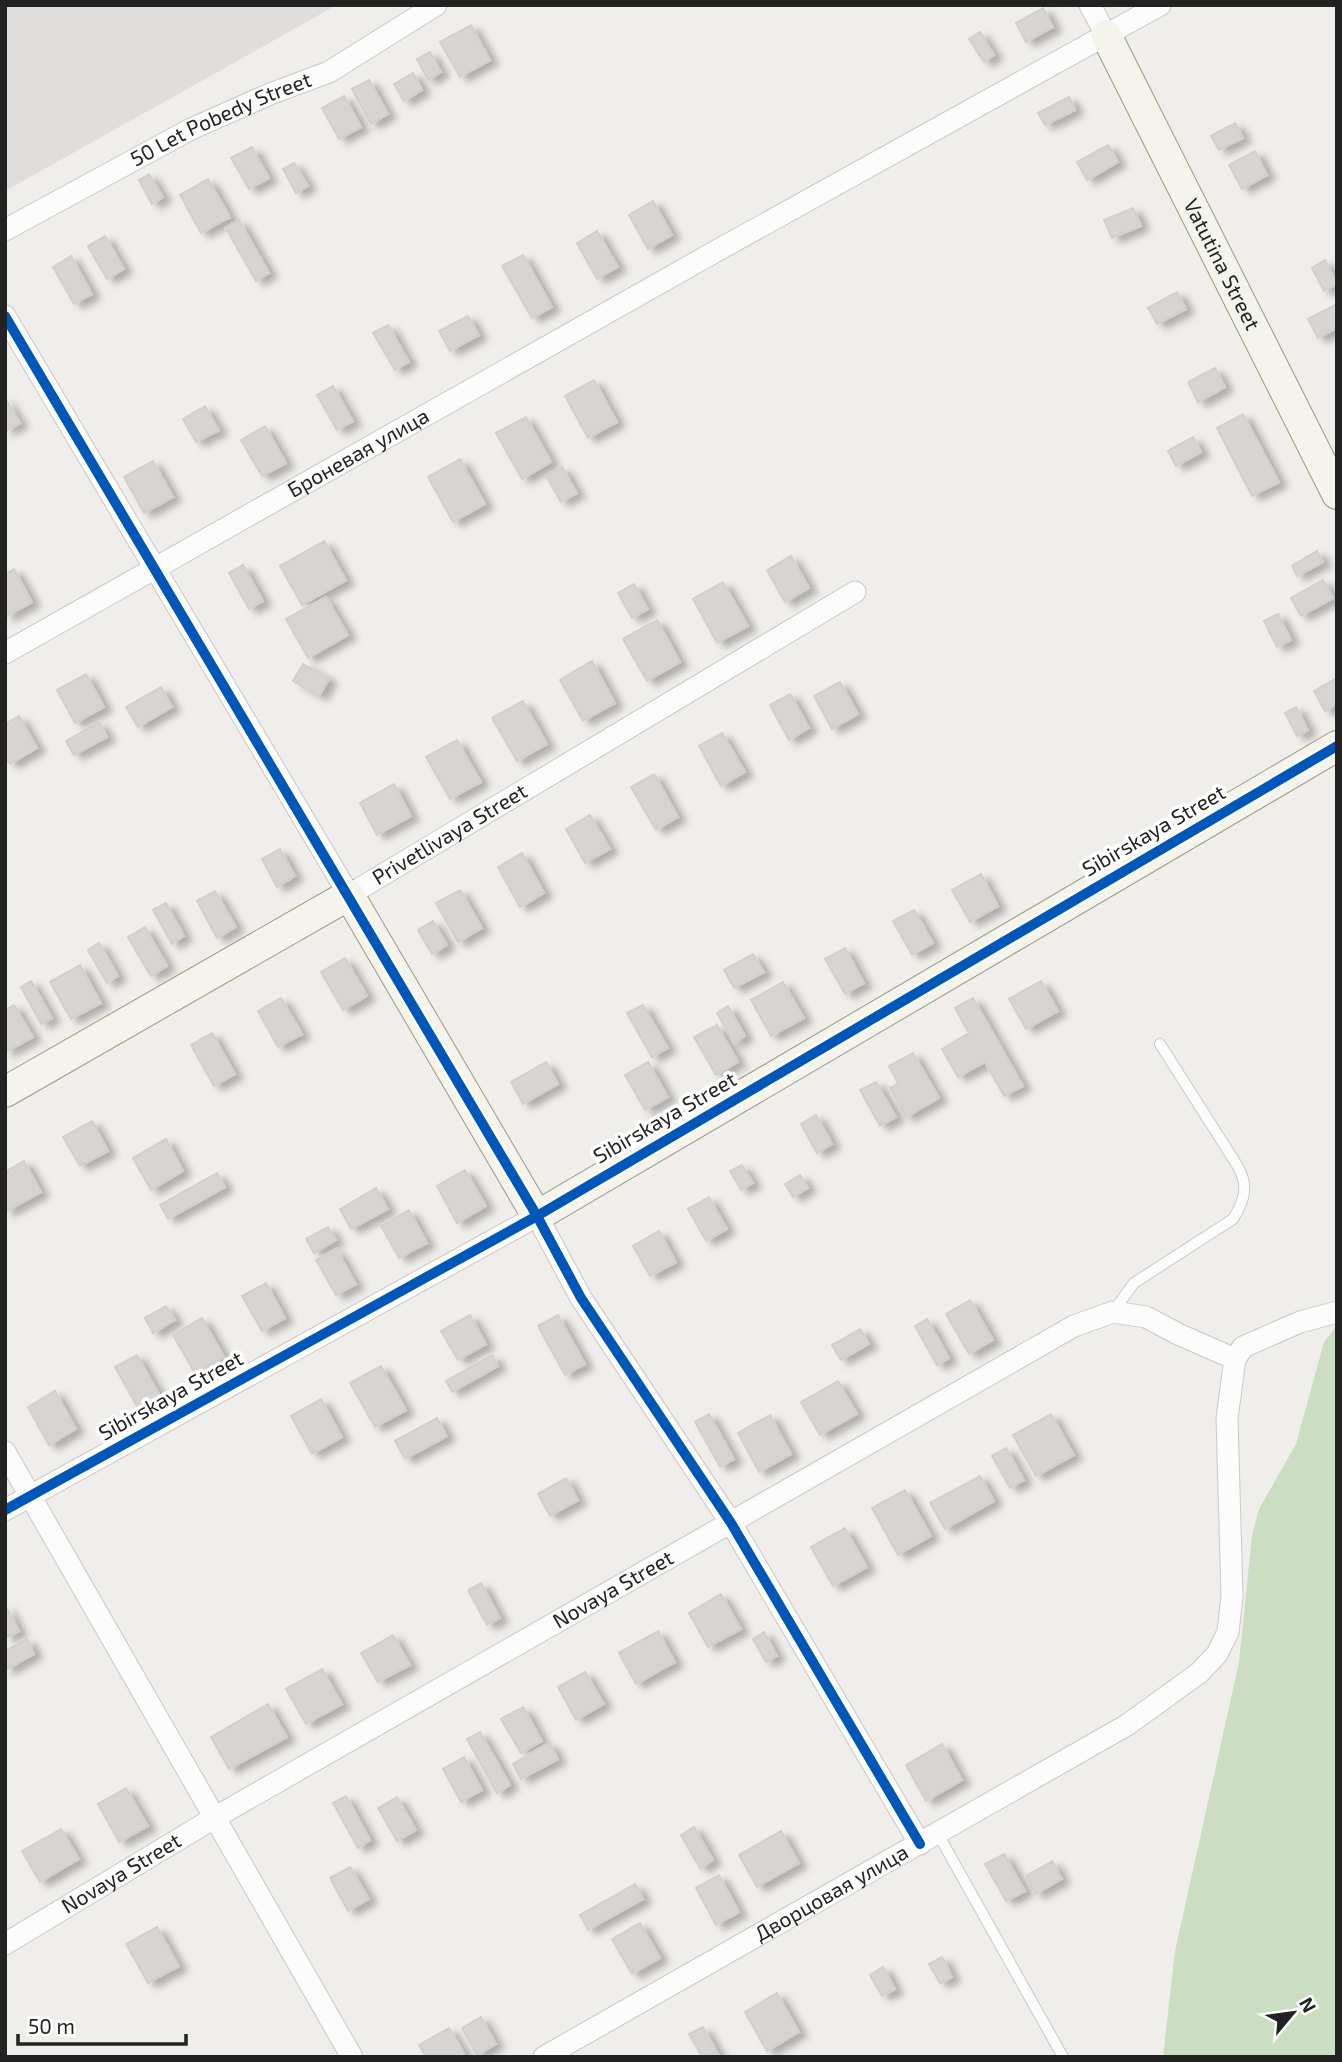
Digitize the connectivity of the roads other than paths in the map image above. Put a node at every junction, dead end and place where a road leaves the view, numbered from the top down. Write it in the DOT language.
graph roads {
  1 [pos="436,5"];
  2 [pos="1090,5"];
  3 [pos="1160,5"];
  4 [pos="1106,36"];
  5 [pos="5,229"];
  6 [pos="5,316"];
  7 [pos="1337,494"];
  8 [pos="155,570"];
  9 [pos="855,592"];
  10 [pos="5,653"];
  11 [pos="1337,746"];
  12 [pos="349,895"];
  13 [pos="1160,1044"];
  14 [pos="5,1092"];
  15 [pos="537,1216"];
  16 [pos="1113,1312"];
  17 [pos="1337,1312"];
  18 [pos="1235,1359"];
  19 [pos="5,1452"];
  20 [pos="32,1495"];
  21 [pos="5,1510"];
  22 [pos="731,1523"];
  23 [pos="214,1818"];
  24 [pos="929,1839"];
  25 [pos="5,1944"];
  26 [pos="352,2057"];
  27 [pos="544,2057"];
  28 [pos="1063,2057"];
  1 -- 5 [label="street, 50 Let Pobedy Street"];
  2 -- 4 [label="street, Vatutina Street"];
  3 -- 4 [label="street"];
  4 -- 7 [label="street, Vatutina Street"];
  4 -- 8 [label="street, Броневая улица"];
  6 -- 8 [label="street"];
  8 -- 10 [label="street, Броневая улица"];
  8 -- 12 [label="street"];
  9 -- 12 [label="street, Privetlivaya Street"];
  11 -- 15 [label="street, Sibirskaya Street"];
  12 -- 14 [label="street, Privetlivaya Street"];
  12 -- 15 [label="street"];
  13 -- 16 [label="lane"];
  15 -- 20 [label="street, Sibirskaya Street"];
  15 -- 22 [label="street"];
  16 -- 18 [label="street, Novaya Street"];
  16 -- 22 [label="street, Novaya Street"];
  17 -- 18 [label="street"];
  18 -- 24 [label="street, Дворцовая улица"];
  19 -- 20 [label="street"];
  20 -- 21 [label="street, Sibirskaya Street"];
  20 -- 23 [label="street"];
  22 -- 23 [label="street, Novaya Street"];
  22 -- 24 [label="street"];
  23 -- 25 [label="street, Novaya Street"];
  23 -- 26 [label="street"];
  24 -- 27 [label="street, Дворцовая улица"];
  24 -- 28 [label="lane"];
}
